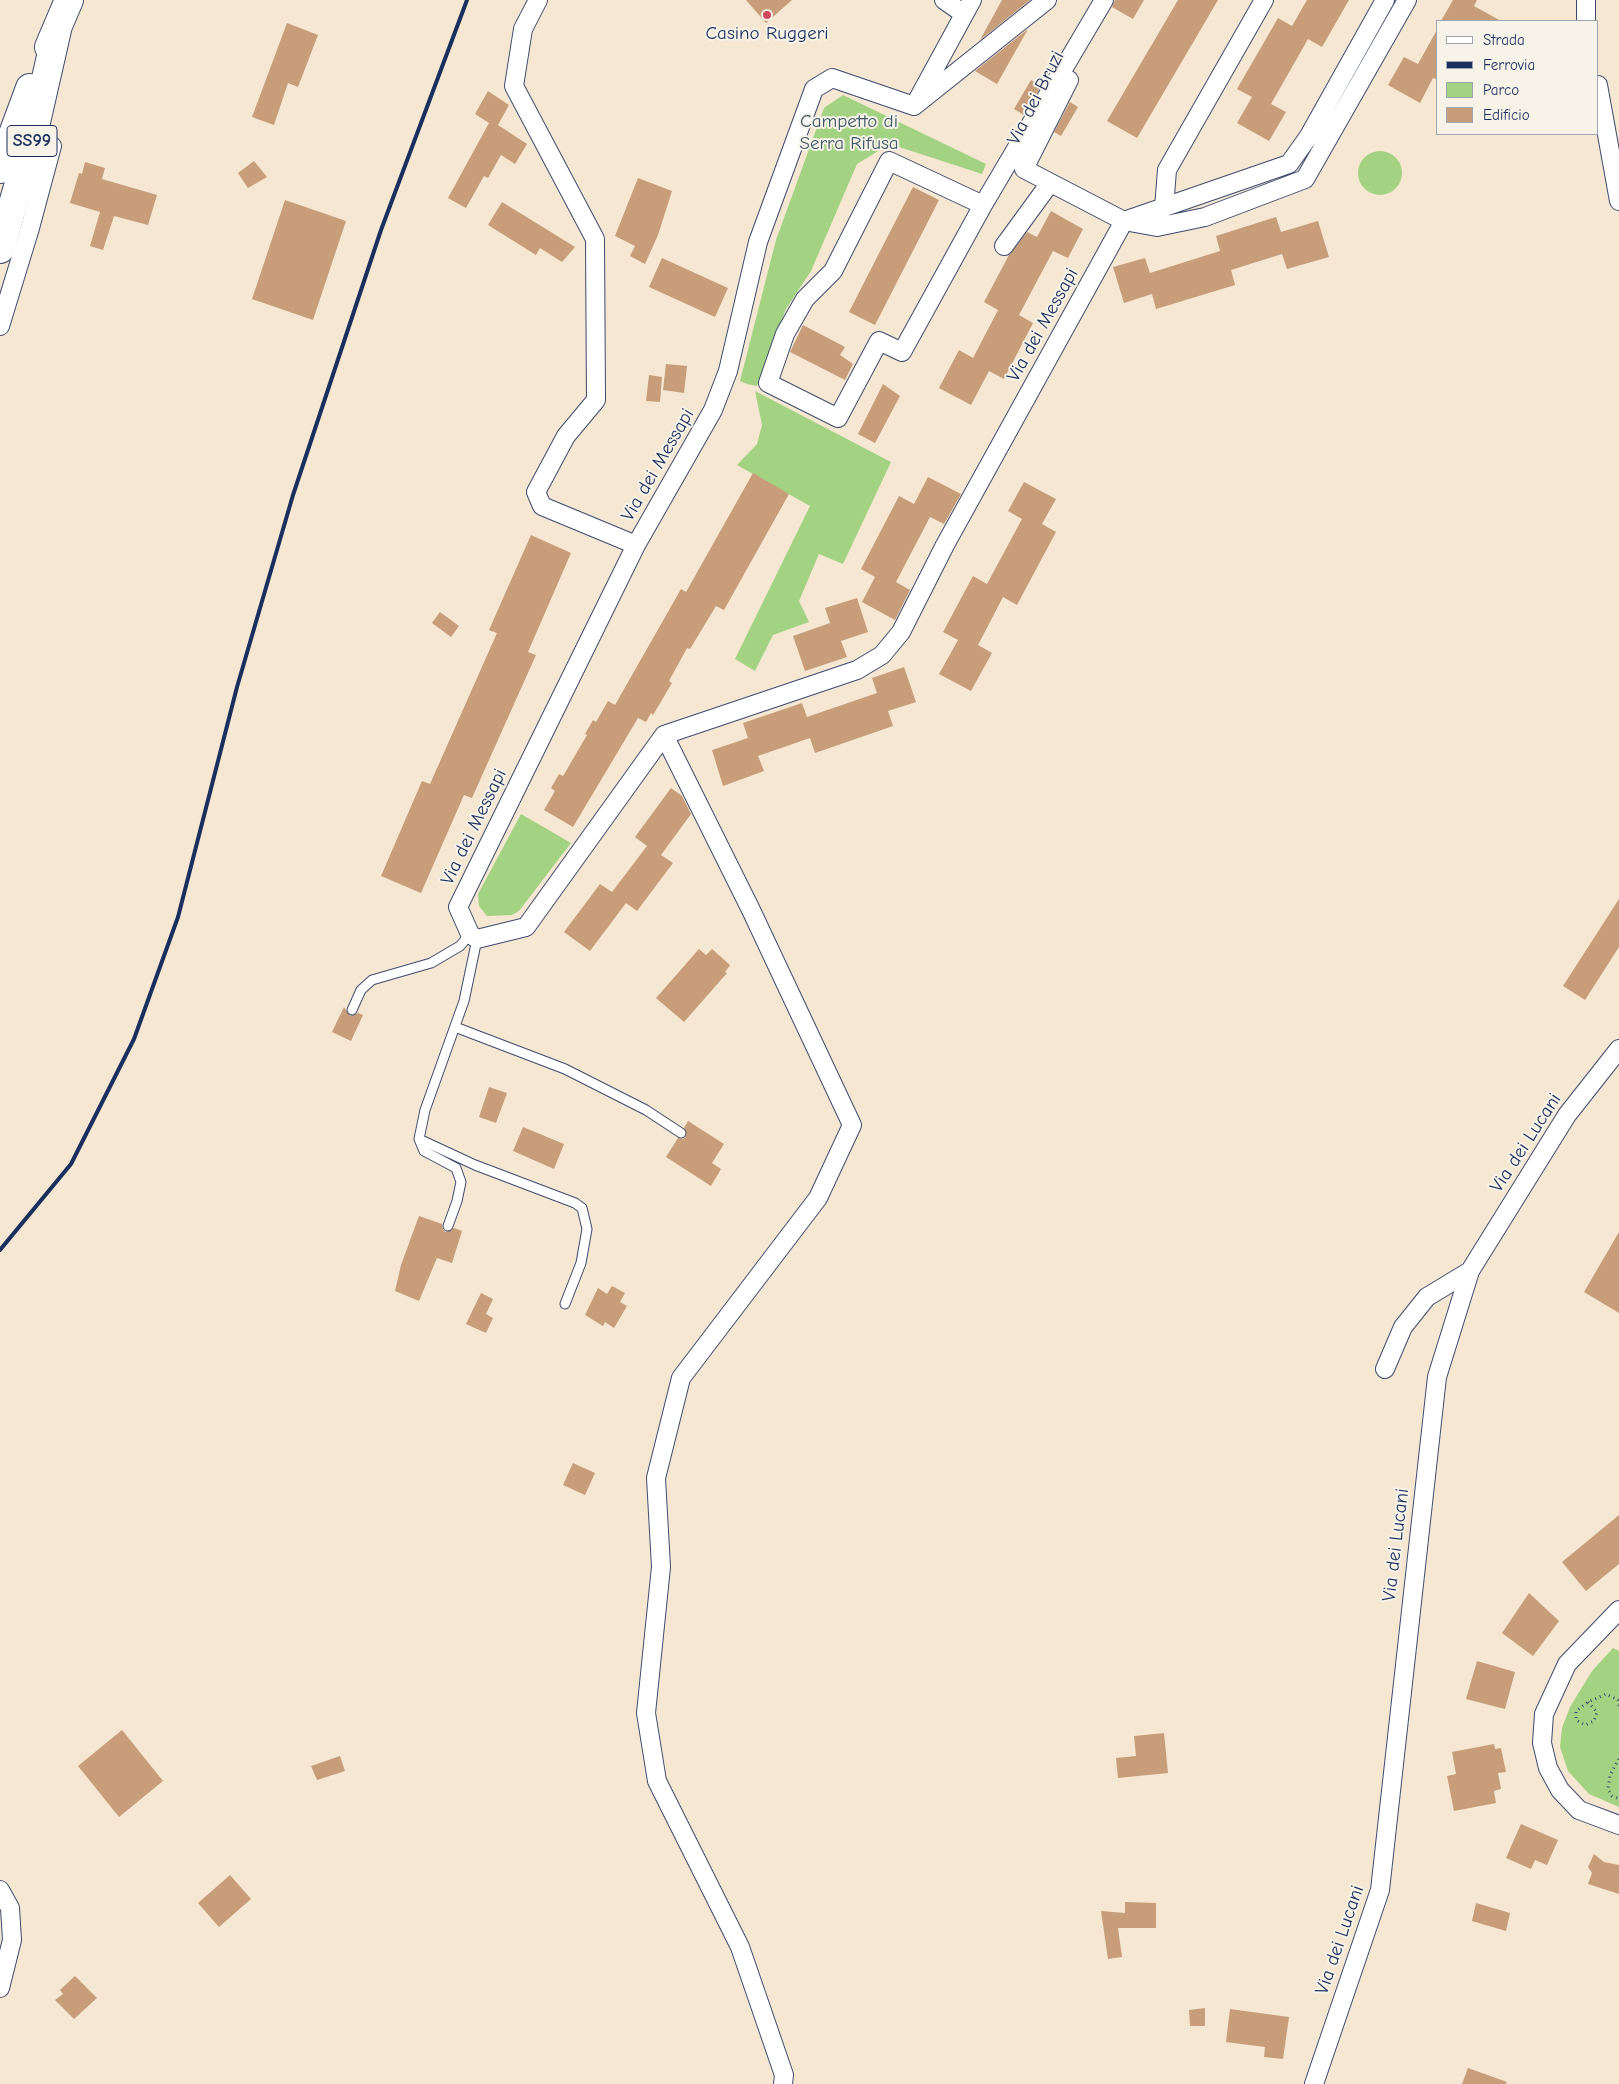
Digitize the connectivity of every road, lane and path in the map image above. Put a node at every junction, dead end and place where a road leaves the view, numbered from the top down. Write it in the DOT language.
graph roads {
  1 [pos="69,0"];
  2 [pos="538,0"];
  3 [pos="944,0"];
  4 [pos="1047,0"];
  5 [pos="1104,0"];
  6 [pos="1110,0"];
  7 [pos="1264,0"];
  8 [pos="1385,0"];
  9 [pos="1407,0"];
  10 [pos="1586,0"];
  11 [pos="968,7"];
  12 [pos="1586,20"];
  13 [pos="1372,25"];
  14 [pos="57,30"];
  15 [pos="1389,33"];
  16 [pos="1599,91"];
  17 [pos="1333,93"];
  18 [pos="1351,102"];
  19 [pos="914,106"];
  20 [pos="0,112"];
  21 [pos="52,146"];
  22 [pos="0,169"];
  23 [pos="1050,183"];
  24 [pos="1619,201"];
  25 [pos="983,205"];
  26 [pos="1164,208"];
  27 [pos="1124,221"];
  28 [pos="1004,246"];
  29 [pos="0,249"];
  30 [pos="0,326"];
  31 [pos="636,545"];
  32 [pos="664,735"];
  33 [pos="474,937"];
  34 [pos="352,1010"];
  35 [pos="455,1027"];
  36 [pos="1619,1049"];
  37 [pos="681,1133"];
  38 [pos="419,1138"];
  39 [pos="448,1226"];
  40 [pos="1470,1271"];
  41 [pos="565,1304"];
  42 [pos="1385,1369"];
  43 [pos="1616,1618"];
  44 [pos="1588,1702"];
  45 [pos="1619,1707"];
  46 [pos="1619,1759"];
  47 [pos="1619,1799"];
  48 [pos="1619,1825"];
  49 [pos="0,1890"];
  50 [pos="0,1988"];
  51 [pos="783,2084"];
  52 [pos="1314,2084"];
  1 -- 14 [label="highway, SS99"];
  2 -- 31 [label="street"];
  3 -- 11 [label="street"];
  4 -- 19 [label="street"];
  5 -- 25 [label="street"];
  6 -- 23 [label="street, Via dei Bruzi"];
  7 -- 26 [label="street"];
  8 -- 13 [label="street"];
  9 -- 15 [label="street"];
  10 -- 12 [label="street"];
  11 -- 19 [label="street"];
  13 -- 15 [label="street"];
  13 -- 17 [label="street"];
  14 -- 20 [label="highway"];
  14 -- 22 [label="highway, SS99"];
  14 -- 29 [label="highway, SS99"];
  15 -- 18 [label="street"];
  16 -- 24 [label="street"];
  17 -- 18 [label="street"];
  17 -- 26 [label="street"];
  18 -- 27 [label="street"];
  19 -- 31 [label="street, Via dei Messapi"];
  21 -- 30 [label="street"];
  23 -- 27 [label="street, Via dei Bruzi"];
  23 -- 28 [label="street"];
  25 -- 25 [label="street"];
  26 -- 27 [label="street"];
  27 -- 32 [label="street, Via dei Messapi"];
  31 -- 33 [label="street, Via dei Messapi"];
  32 -- 33 [label="street"];
  32 -- 51 [label="street"];
  33 -- 34 [label="lane"];
  33 -- 35 [label="lane"];
  35 -- 37 [label="lane"];
  35 -- 38 [label="lane"];
  36 -- 40 [label="street, Via dei Lucani"];
  38 -- 39 [label="lane"];
  38 -- 41 [label="lane"];
  40 -- 42 [label="street"];
  40 -- 52 [label="street, Via dei Lucani"];
  43 -- 48 [label="street"];
  44 -- 44 [label="path"];
  44 -- 45 [label="path"];
  46 -- 47 [label="path"];
  49 -- 50 [label="street"];
}
